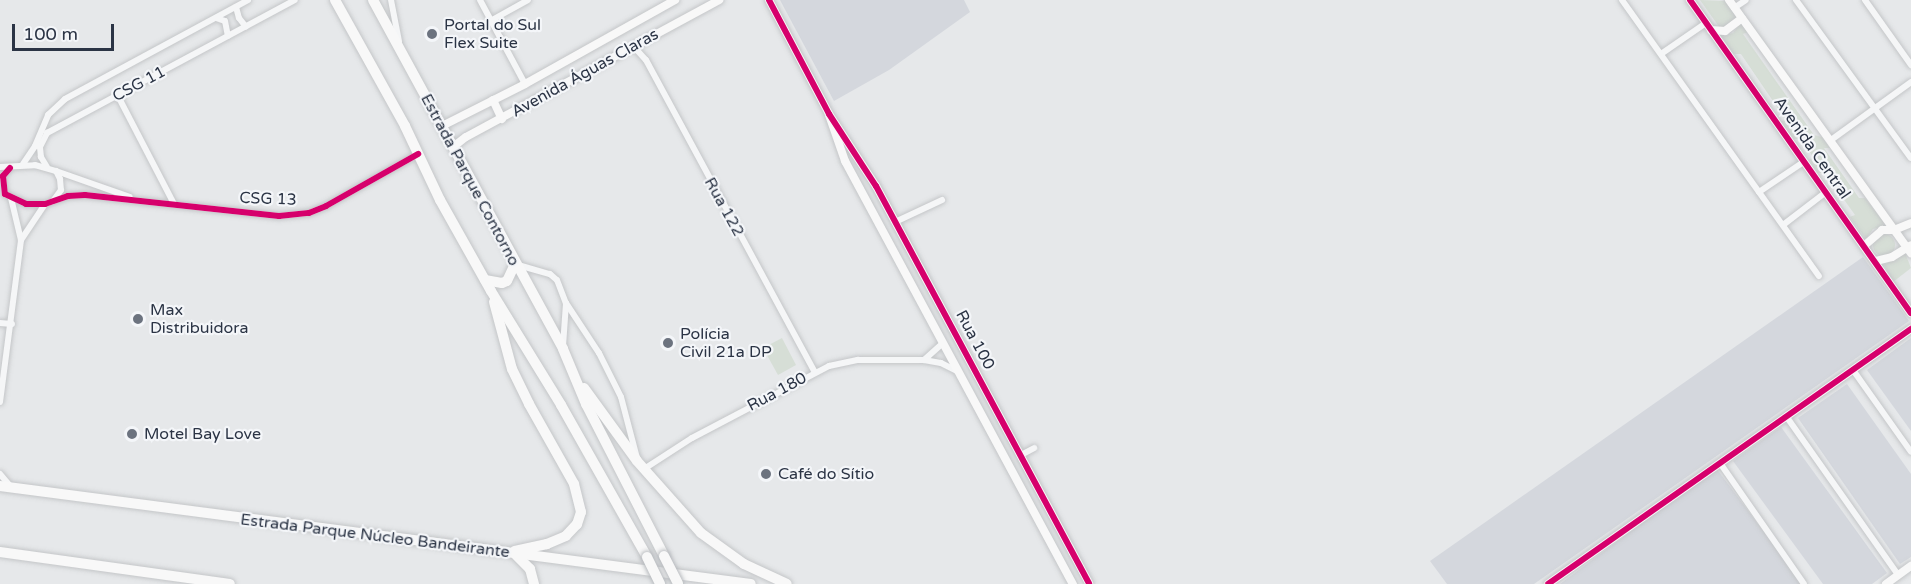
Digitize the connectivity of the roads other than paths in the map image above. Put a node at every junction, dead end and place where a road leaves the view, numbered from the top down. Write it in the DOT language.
graph roads {
  1 [pos="248,0"];
  2 [pos="295,0"];
  3 [pos="335,0"];
  4 [pos="373,0"];
  5 [pos="390,0"];
  6 [pos="480,0"];
  7 [pos="528,0"];
  8 [pos="675,0"];
  9 [pos="719,0"];
  10 [pos="769,0"];
  11 [pos="1622,0"];
  12 [pos="1690,0"];
  13 [pos="1729,0"];
  14 [pos="1746,0"];
  15 [pos="1796,0"];
  16 [pos="1864,0"];
  17 [pos="236,7"];
  18 [pos="1734,8"];
  19 [pos="216,18"];
  20 [pos="1742,18"];
  21 [pos="492,20"];
  22 [pos="246,27"];
  23 [pos="1709,27"];
  24 [pos="228,36"];
  25 [pos="629,47"];
  26 [pos="400,51"];
  27 [pos="1661,54"];
  28 [pos="1911,66"];
  29 [pos="1911,82"];
  30 [pos="525,84"];
  31 [pos="118,96"];
  32 [pos="493,100"];
  33 [pos="1875,108"];
  34 [pos="829,114"];
  35 [pos="502,119"];
  36 [pos="442,126"];
  37 [pos="1831,140"];
  38 [pos="453,147"];
  39 [pos="418,154"];
  40 [pos="1911,158"];
  41 [pos="1805,161"];
  42 [pos="23,164"];
  43 [pos="0,167"];
  44 [pos="47,167"];
  45 [pos="10,168"];
  46 [pos="56,171"];
  47 [pos="1759,192"];
  48 [pos="1826,192"];
  49 [pos="5,194"];
  50 [pos="139,200"];
  51 [pos="942,200"];
  52 [pos="53,202"];
  53 [pos="45,204"];
  54 [pos="174,204"];
  55 [pos="895,222"];
  56 [pos="1911,223"];
  57 [pos="1783,225"];
  58 [pos="1894,230"];
  59 [pos="21,240"];
  60 [pos="907,244"];
  61 [pos="1865,245"];
  62 [pos="1910,249"];
  63 [pos="892,252"];
  64 [pos="1876,261"];
  65 [pos="515,264"];
  66 [pos="1819,276"];
  67 [pos="485,280"];
  68 [pos="491,291"];
  69 [pos="566,303"];
  70 [pos="1911,313"];
  71 [pos="0,323"];
  72 [pos="12,324"];
  73 [pos="1911,329"];
  74 [pos="942,344"];
  75 [pos="563,349"];
  76 [pos="924,360"];
  77 [pos="566,361"];
  78 [pos="1853,370"];
  79 [pos="957,371"];
  80 [pos="815,372"];
  81 [pos="982,384"];
  82 [pos="968,391"];
  83 [pos="0,402"];
  84 [pos="1786,416"];
  85 [pos="1034,448"];
  86 [pos="1911,452"];
  87 [pos="1021,455"];
  88 [pos="1720,464"];
  89 [pos="641,465"];
  90 [pos="0,474"];
  91 [pos="5,486"];
  92 [pos="0,552"];
  93 [pos="510,554"];
  94 [pos="1911,566"];
  95 [pos="1898,575"];
  96 [pos="230,584"];
  97 [pos="534,584"];
  98 [pos="660,584"];
  99 [pos="678,584"];
  100 [pos="751,584"];
  101 [pos="787,584"];
  102 [pos="1074,584"];
  103 [pos="1089,584"];
  104 [pos="1548,584"];
  105 [pos="1804,584"];
  106 [pos="1886,584"];
  1 -- 17 [label="street"];
  2 -- 22 [label="street, CSG 11"];
  3 -- 39 [label="highway, Estrada Parque Contorno"];
  4 -- 26 [label="highway, Estrada Parque Contorno"];
  5 -- 26 [label="street"];
  6 -- 21 [label="street"];
  7 -- 21 [label="street"];
  8 -- 30 [label="street, Avenida Águas Claras"];
  9 -- 25 [label="street, Avenida Águas Claras"];
  10 -- 34 [label="street, Rua 100"];
  11 -- 27 [label="street"];
  12 -- 23 [label="street, Avenida Central"];
  13 -- 18 [label="street, Avenida Central"];
  14 -- 18 [label="street"];
  15 -- 33 [label="street"];
  16 -- 28 [label="street"];
  17 -- 19 [label="street"];
  17 -- 22 [label="street"];
  18 -- 20 [label="street, Avenida Central"];
  19 -- 24 [label="street"];
  19 -- 42 [label="street"];
  20 -- 23 [label="street"];
  20 -- 37 [label="street, Avenida Central"];
  21 -- 30 [label="street"];
  22 -- 24 [label="street, CSG 11"];
  23 -- 27 [label="street"];
  23 -- 41 [label="street, Avenida Central"];
  24 -- 31 [label="street, CSG 11"];
  25 -- 35 [label="street, Avenida Águas Claras"];
  25 -- 80 [label="street, Rua 122"];
  26 -- 36 [label="highway, Estrada Parque Contorno"];
  27 -- 47 [label="street"];
  29 -- 33 [label="street"];
  30 -- 32 [label="street, Avenida Águas Claras"];
  31 -- 44 [label="street, CSG 11"];
  31 -- 54 [label="street"];
  32 -- 35 [label="street"];
  32 -- 36 [label="street, Avenida Águas Claras"];
  33 -- 37 [label="street"];
  33 -- 40 [label="street"];
  34 -- 55 [label="street, Rua 100"];
  34 -- 63 [label="street, Rua 100"];
  35 -- 38 [label="street, Avenida Águas Claras"];
  36 -- 38 [label="highway, Estrada Parque Contorno"];
  37 -- 58 [label="street, Avenida Central"];
  38 -- 65 [label="highway, Estrada Parque Contorno"];
  39 -- 54 [label="street, CSG 13"];
  39 -- 67 [label="highway, Estrada Parque Contorno"];
  41 -- 47 [label="street"];
  41 -- 48 [label="street, Avenida Central"];
  42 -- 44 [label="street"];
  42 -- 45 [label="street"];
  43 -- 45 [label="street"];
  44 -- 46 [label="street"];
  45 -- 49 [label="street"];
  46 -- 50 [label="street"];
  46 -- 52 [label="street"];
  47 -- 57 [label="street"];
  48 -- 57 [label="street"];
  48 -- 61 [label="street, Avenida Central"];
  49 -- 53 [label="street"];
  49 -- 59 [label="street"];
  50 -- 52 [label="street"];
  50 -- 54 [label="street, CSG 13"];
  51 -- 55 [label="street"];
  52 -- 53 [label="street"];
  53 -- 59 [label="street"];
  55 -- 60 [label="street, Rua 100"];
  56 -- 58 [label="street"];
  57 -- 66 [label="street"];
  58 -- 61 [label="street"];
  58 -- 62 [label="street, Avenida Central"];
  59 -- 72 [label="street"];
  60 -- 63 [label="street"];
  60 -- 81 [label="street, Rua 100"];
  61 -- 64 [label="street, Avenida Central"];
  62 -- 64 [label="street"];
  63 -- 74 [label="street, Rua 100"];
  64 -- 70 [label="street, Avenida Central"];
  65 -- 67 [label="highway"];
  65 -- 69 [label="street"];
  65 -- 75 [label="highway, Estrada Parque Contorno"];
  67 -- 68 [label="highway, Estrada Parque Contorno"];
  68 -- 93 [label="highway"];
  68 -- 98 [label="highway, bridge"];
  69 -- 75 [label="street"];
  69 -- 89 [label="street"];
  71 -- 72 [label="street"];
  72 -- 83 [label="street"];
  73 -- 78 [label="street"];
  74 -- 76 [label="street"];
  74 -- 79 [label="street, Rua 100"];
  75 -- 77 [label="highway, Estrada Parque Contorno"];
  76 -- 79 [label="street, Rua 180"];
  76 -- 80 [label="street, Rua 180"];
  77 -- 89 [label="highway"];
  77 -- 99 [label="highway, bridge"];
  78 -- 84 [label="street"];
  78 -- 86 [label="street"];
  79 -- 82 [label="street, Rua 100"];
  80 -- 89 [label="street, Rua 180"];
  81 -- 82 [label="street"];
  81 -- 87 [label="street, Rua 100"];
  82 -- 102 [label="street, Rua 100"];
  84 -- 88 [label="street"];
  84 -- 95 [label="street"];
  85 -- 87 [label="street"];
  87 -- 103 [label="street, Rua 100"];
  88 -- 104 [label="street"];
  88 -- 105 [label="street"];
  89 -- 101 [label="highway"];
  90 -- 91 [label="street"];
  91 -- 93 [label="highway, Estrada Parque Núcleo Bandeirante"];
  92 -- 96 [label="highway"];
  93 -- 97 [label="highway"];
  93 -- 100 [label="highway, Estrada Parque Núcleo Bandeirante"];
  94 -- 95 [label="street"];
  95 -- 106 [label="street"];
}
